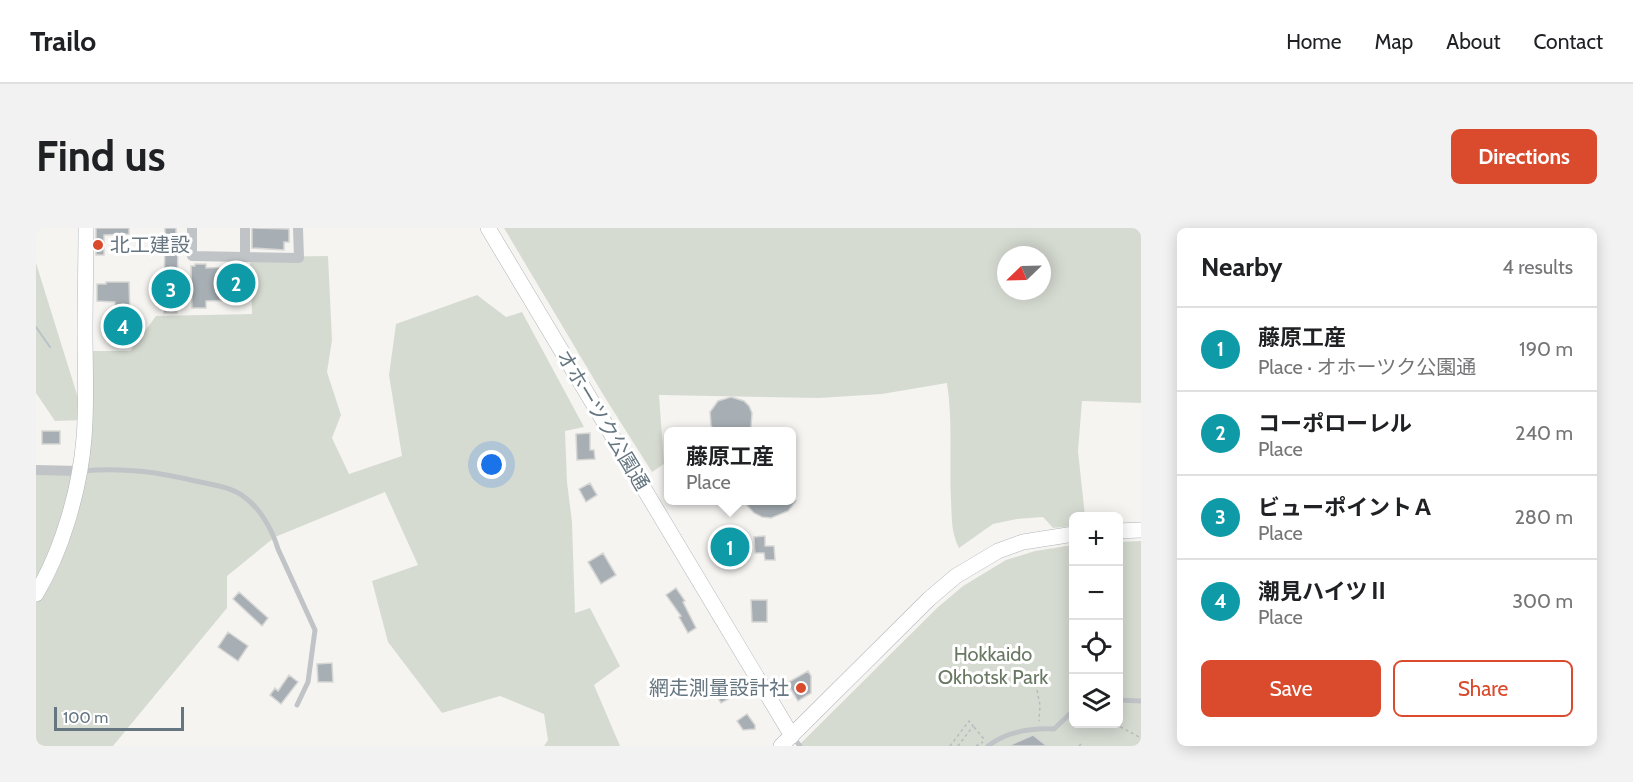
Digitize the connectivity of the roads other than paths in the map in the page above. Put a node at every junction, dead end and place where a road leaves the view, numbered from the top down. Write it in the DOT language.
graph roads {
  1 [pos="86,228"];
  2 [pos="192,228"];
  3 [pos="245,228"];
  4 [pos="298,228"];
  5 [pos="488,228"];
  6 [pos="245,256"];
  7 [pos="36,470"];
  8 [pos="79,471"];
  9 [pos="1141,530"];
  10 [pos="1123,531"];
  11 [pos="1069,535"];
  12 [pos="36,594"];
  13 [pos="1123,700"];
  14 [pos="1141,700"];
  15 [pos="297,705"];
  16 [pos="1069,715"];
  17 [pos="791,742"];
  18 [pos="988,746"];
  1 -- 8 [label="street"];
  2 -- 6 [label="street"];
  3 -- 6 [label="street"];
  4 -- 6 [label="street"];
  5 -- 17 [label="street, オホーツク公園通"];
  7 -- 8 [label="street"];
  8 -- 12 [label="street"];
  8 -- 15 [label="lane"];
  9 -- 10 [label="street"];
  11 -- 17 [label="street"];
  13 -- 14 [label="lane"];
  16 -- 18 [label="lane"];
}
